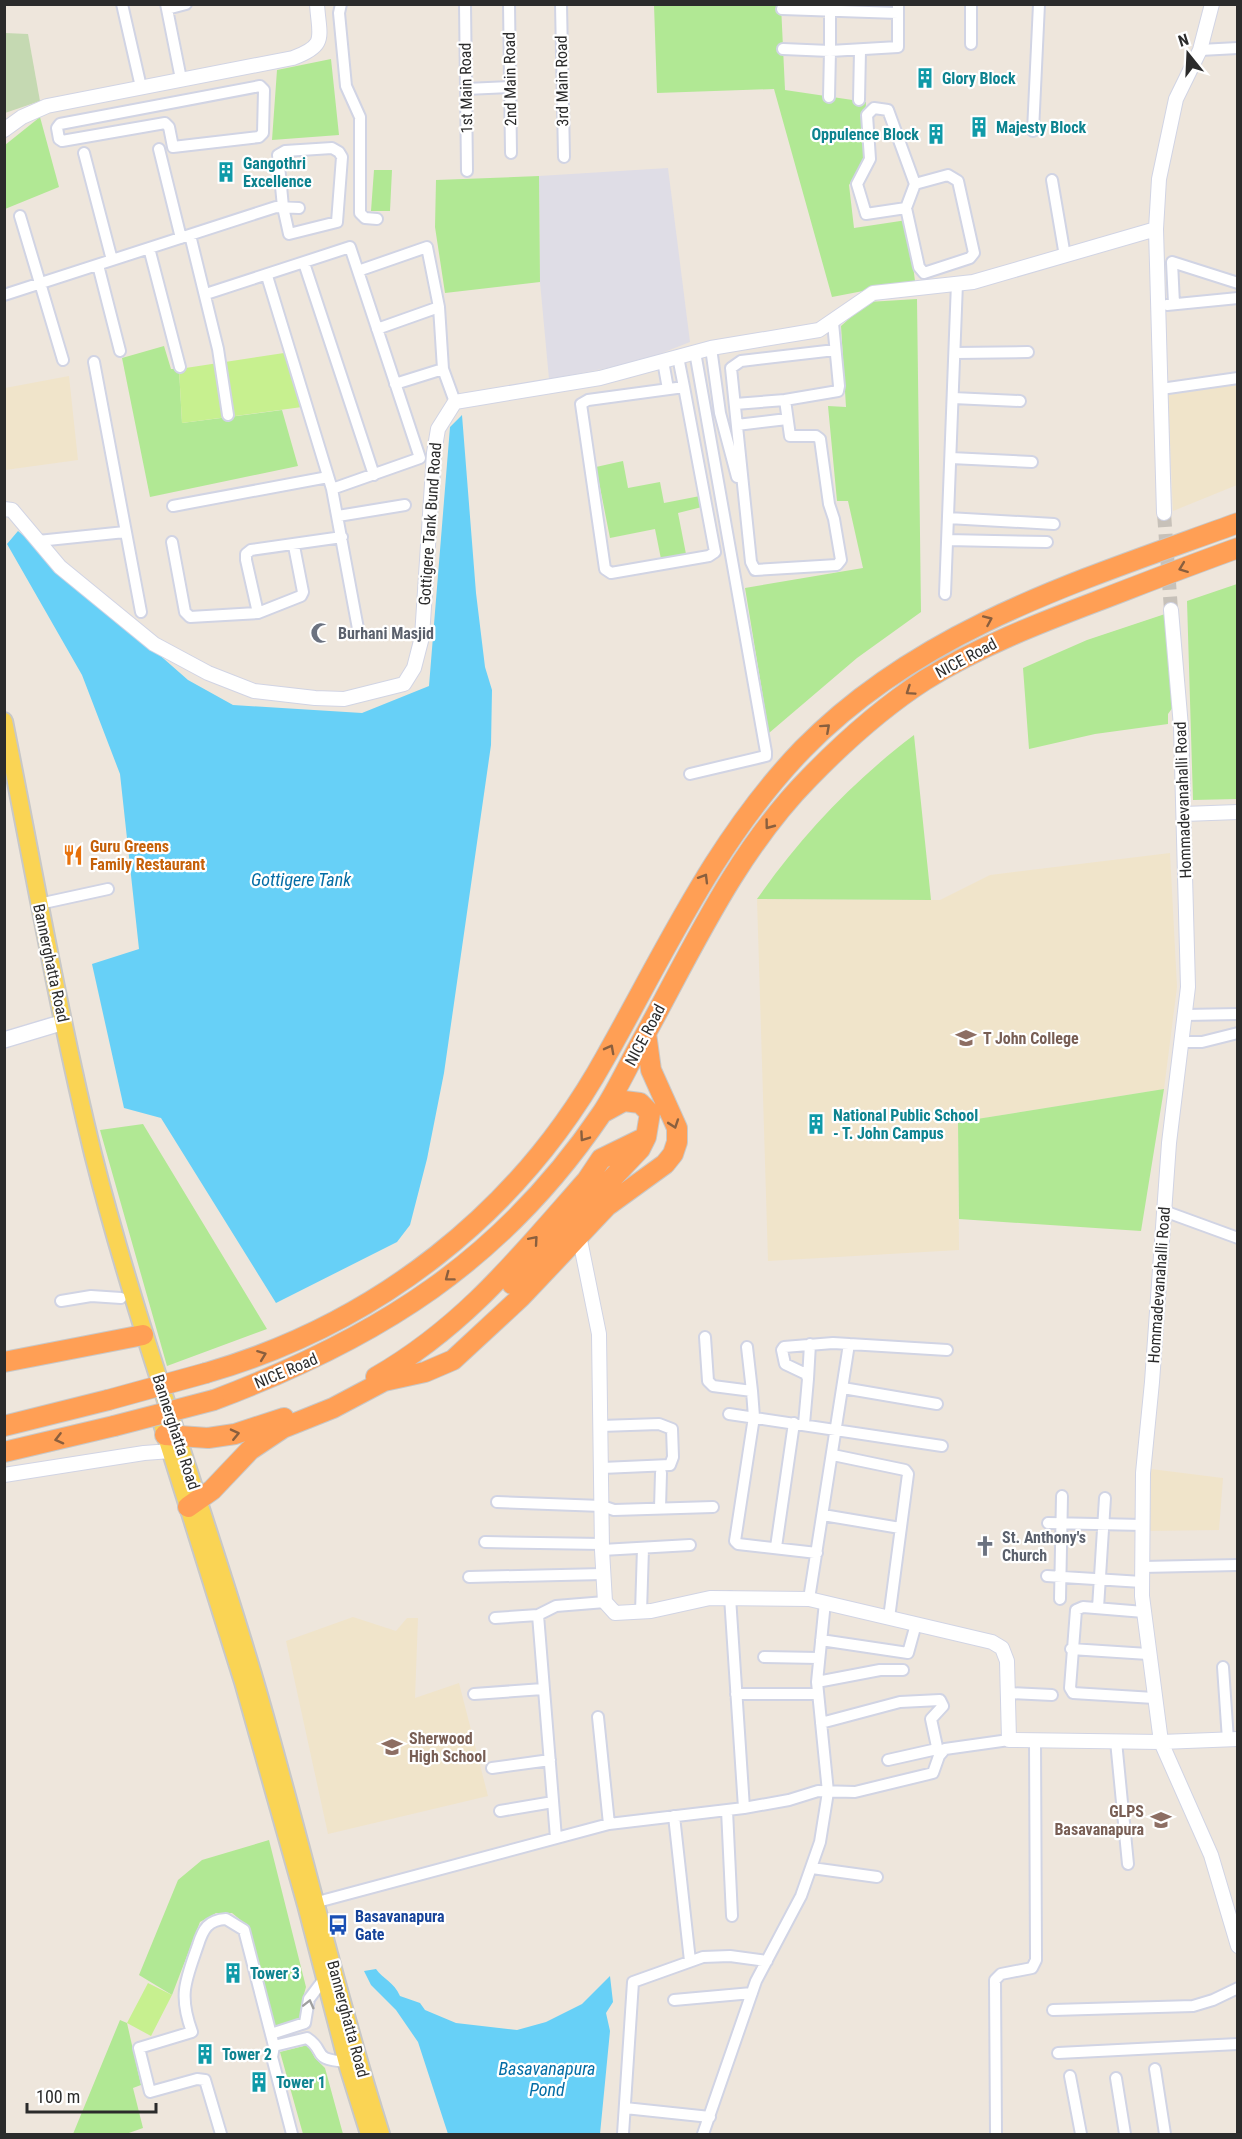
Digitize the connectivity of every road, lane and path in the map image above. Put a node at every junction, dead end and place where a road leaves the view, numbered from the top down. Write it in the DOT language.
graph roads {
  1 [pos="122,4"];
  2 [pos="186,4"];
  3 [pos="317,4"];
  4 [pos="341,4"];
  5 [pos="465,4"];
  6 [pos="509,4"];
  7 [pos="561,4"];
  8 [pos="970,4"];
  9 [pos="1038,4"];
  10 [pos="1212,4"];
  11 [pos="167,7"];
  12 [pos="830,8"];
  13 [pos="782,9"];
  14 [pos="898,9"];
  15 [pos="971,44"];
  16 [pos="1238,48"];
  17 [pos="783,49"];
  18 [pos="1200,50"];
  19 [pos="830,51"];
  20 [pos="860,51"];
  21 [pos="234,69"];
  22 [pos="181,79"];
  23 [pos="141,87"];
  24 [pos="510,87"];
  25 [pos="466,89"];
  26 [pos="236,91"];
  27 [pos="98,95"];
  28 [pos="829,97"];
  29 [pos="859,100"];
  30 [pos="102,117"];
  31 [pos="4,130"];
  32 [pos="1033,131"];
  33 [pos="159,149"];
  34 [pos="84,153"];
  35 [pos="512,153"];
  36 [pos="564,158"];
  37 [pos="467,171"];
  38 [pos="1052,180"];
  39 [pos="915,184"];
  40 [pos="283,207"];
  41 [pos="299,208"];
  42 [pos="906,208"];
  43 [pos="20,216"];
  44 [pos="377,219"];
  45 [pos="1156,230"];
  46 [pos="186,236"];
  47 [pos="149,248"];
  48 [pos="1065,256"];
  49 [pos="112,260"];
  50 [pos="304,263"];
  51 [pos="98,265"];
  52 [pos="358,271"];
  53 [pos="267,276"];
  54 [pos="928,279"];
  55 [pos="957,283"];
  56 [pos="1238,283"];
  57 [pos="39,284"];
  58 [pos="206,294"];
  59 [pos="4,295"];
  60 [pos="1238,298"];
  61 [pos="1238,303"];
  62 [pos="1174,304"];
  63 [pos="439,307"];
  64 [pos="1158,308"];
  65 [pos="832,323"];
  66 [pos="377,329"];
  67 [pos="819,330"];
  68 [pos="711,348"];
  69 [pos="835,350"];
  70 [pos="120,351"];
  71 [pos="695,352"];
  72 [pos="822,352"];
  73 [pos="1028,352"];
  74 [pos="955,353"];
  75 [pos="678,357"];
  76 [pos="63,360"];
  77 [pos="663,361"];
  78 [pos="94,362"];
  79 [pos="180,367"];
  80 [pos="443,369"];
  81 [pos="1238,378"];
  82 [pos="395,384"];
  83 [pos="684,387"];
  84 [pos="1161,388"];
  85 [pos="668,389"];
  86 [pos="953,398"];
  87 [pos="785,400"];
  88 [pos="1020,401"];
  89 [pos="455,402"];
  90 [pos="735,404"];
  91 [pos="228,415"];
  92 [pos="787,419"];
  93 [pos="737,425"];
  94 [pos="951,458"];
  95 [pos="1032,462"];
  96 [pos="374,475"];
  97 [pos="328,477"];
  98 [pos="332,489"];
  99 [pos="405,505"];
  100 [pos="173,506"];
  101 [pos="4,509"];
  102 [pos="1164,513"];
  103 [pos="746,515"];
  104 [pos="338,516"];
  105 [pos="948,518"];
  106 [pos="1238,523"];
  107 [pos="1054,524"];
  108 [pos="125,532"];
  109 [pos="342,537"];
  110 [pos="947,540"];
  111 [pos="38,541"];
  112 [pos="172,542"];
  113 [pos="1047,542"];
  114 [pos="294,546"];
  115 [pos="1238,548"];
  116 [pos="945,594"];
  117 [pos="1171,609"];
  118 [pos="141,612"];
  119 [pos="258,613"];
  120 [pos="358,634"];
  121 [pos="4,722"];
  122 [pos="690,774"];
  123 [pos="4,780"];
  124 [pos="1238,812"];
  125 [pos="1184,814"];
  126 [pos="108,889"];
  127 [pos="39,904"];
  128 [pos="1238,1014"];
  129 [pos="1185,1016"];
  130 [pos="59,1024"];
  131 [pos="646,1033"];
  132 [pos="1238,1033"];
  133 [pos="4,1040"];
  134 [pos="1181,1042"];
  135 [pos="602,1113"];
  136 [pos="1164,1211"];
  137 [pos="579,1235"];
  138 [pos="1238,1238"];
  139 [pos="122,1298"];
  140 [pos="61,1301"];
  141 [pos="136,1331"];
  142 [pos="705,1337"];
  143 [pos="810,1344"];
  144 [pos="849,1344"];
  145 [pos="747,1347"];
  146 [pos="947,1350"];
  147 [pos="4,1351"];
  148 [pos="4,1362"];
  149 [pos="382,1378"];
  150 [pos="808,1379"];
  151 [pos="843,1388"];
  152 [pos="752,1391"];
  153 [pos="936,1404"];
  154 [pos="729,1414"];
  155 [pos="754,1417"];
  156 [pos="799,1424"];
  157 [pos="4,1426"];
  158 [pos="601,1426"];
  159 [pos="837,1429"];
  160 [pos="171,1440"];
  161 [pos="942,1446"];
  162 [pos="4,1452"];
  163 [pos="832,1455"];
  164 [pos="602,1468"];
  165 [pos="661,1473"];
  166 [pos="4,1475"];
  167 [pos="1062,1496"];
  168 [pos="1105,1498"];
  169 [pos="497,1502"];
  170 [pos="193,1504"];
  171 [pos="602,1506"];
  172 [pos="712,1507"];
  173 [pos="660,1508"];
  174 [pos="823,1515"];
  175 [pos="1048,1523"];
  176 [pos="1062,1523"];
  177 [pos="1102,1524"];
  178 [pos="1143,1525"];
  179 [pos="900,1528"];
  180 [pos="485,1542"];
  181 [pos="690,1545"];
  182 [pos="602,1547"];
  183 [pos="776,1547"];
  184 [pos="643,1548"];
  185 [pos="817,1553"];
  186 [pos="1238,1565"];
  187 [pos="1142,1567"];
  188 [pos="603,1574"];
  189 [pos="1047,1576"];
  190 [pos="469,1577"];
  191 [pos="1060,1577"];
  192 [pos="1100,1580"];
  193 [pos="1142,1582"];
  194 [pos="730,1597"];
  195 [pos="809,1599"];
  196 [pos="1060,1599"];
  197 [pos="605,1602"];
  198 [pos="825,1602"];
  199 [pos="1098,1608"];
  200 [pos="641,1611"];
  201 [pos="1144,1612"];
  202 [pos="538,1615"];
  203 [pos="889,1617"];
  204 [pos="495,1618"];
  205 [pos="916,1624"];
  206 [pos="821,1640"];
  207 [pos="1071,1649"];
  208 [pos="1148,1654"];
  209 [pos="764,1658"];
  210 [pos="819,1658"];
  211 [pos="1223,1667"];
  212 [pos="903,1670"];
  213 [pos="817,1682"];
  214 [pos="543,1689"];
  215 [pos="1008,1693"];
  216 [pos="474,1694"];
  217 [pos="736,1694"];
  218 [pos="818,1694"];
  219 [pos="1052,1695"];
  220 [pos="1154,1698"];
  221 [pos="598,1717"];
  222 [pos="821,1723"];
  223 [pos="1233,1739"];
  224 [pos="1010,1740"];
  225 [pos="1035,1740"];
  226 [pos="1116,1741"];
  227 [pos="1161,1742"];
  228 [pos="938,1752"];
  229 [pos="550,1760"];
  230 [pos="888,1760"];
  231 [pos="492,1768"];
  232 [pos="828,1792"];
  233 [pos="554,1802"];
  234 [pos="744,1808"];
  235 [pos="727,1810"];
  236 [pos="500,1811"];
  237 [pos="674,1816"];
  238 [pos="609,1824"];
  239 [pos="556,1838"];
  240 [pos="1128,1864"];
  241 [pos="812,1868"];
  242 [pos="877,1877"];
  243 [pos="312,1904"];
  244 [pos="732,1917"];
  245 [pos="1234,1918"];
  246 [pos="1238,1946"];
  247 [pos="690,1961"];
  248 [pos="767,1961"];
  249 [pos="324,1979"];
  250 [pos="1238,1988"];
  251 [pos="752,1993"];
  252 [pos="674,2000"];
  253 [pos="1053,2010"];
  254 [pos="271,2034"];
  255 [pos="1238,2044"];
  256 [pos="274,2046"];
  257 [pos="1058,2053"];
  258 [pos="347,2062"];
  259 [pos="1155,2069"];
  260 [pos="1071,2076"];
  261 [pos="1116,2078"];
  262 [pos="625,2108"];
  263 [pos="710,2117"];
  264 [pos="221,2134"];
  265 [pos="292,2134"];
  266 [pos="369,2134"];
  267 [pos="381,2134"];
  268 [pos="623,2134"];
  269 [pos="703,2134"];
  270 [pos="996,2134"];
  271 [pos="1081,2134"];
  272 [pos="1125,2134"];
  273 [pos="1165,2134"];
  1 -- 23 [label="street"];
  2 -- 11 [label="street"];
  3 -- 21 [label="street"];
  4 -- 44 [label="street"];
  5 -- 25 [label="street, 1st Main Road"];
  6 -- 24 [label="street, 2nd Main Road"];
  7 -- 36 [label="street, 3rd Main Road"];
  8 -- 15 [label="street"];
  9 -- 32 [label="street"];
  10 -- 18 [label="street"];
  11 -- 22 [label="street"];
  12 -- 13 [label="street"];
  12 -- 14 [label="street"];
  12 -- 19 [label="street"];
  14 -- 20 [label="street"];
  16 -- 18 [label="street"];
  17 -- 19 [label="street"];
  18 -- 45 [label="street"];
  19 -- 20 [label="street"];
  19 -- 28 [label="street"];
  20 -- 29 [label="street"];
  21 -- 22 [label="street"];
  21 -- 26 [label="street"];
  22 -- 23 [label="street"];
  23 -- 27 [label="street"];
  24 -- 25 [label="street"];
  24 -- 35 [label="street, 2nd Main Road"];
  25 -- 37 [label="street, 1st Main Road"];
  26 -- 30 [label="street"];
  26 -- 30 [label="street"];
  27 -- 30 [label="street"];
  27 -- 31 [label="street"];
  33 -- 46 [label="street"];
  34 -- 49 [label="street"];
  38 -- 48 [label="street"];
  39 -- 42 [label="street"];
  39 -- 42 [label="street"];
  39 -- 54 [label="street"];
  40 -- 40 [label="street"];
  40 -- 41 [label="street"];
  40 -- 46 [label="street"];
  42 -- 54 [label="street"];
  43 -- 57 [label="street"];
  45 -- 48 [label="street"];
  45 -- 64 [label="street"];
  46 -- 47 [label="street"];
  46 -- 58 [label="street"];
  47 -- 49 [label="street"];
  47 -- 79 [label="street"];
  48 -- 55 [label="street"];
  49 -- 51 [label="street"];
  50 -- 52 [label="street"];
  50 -- 53 [label="street"];
  50 -- 96 [label="street"];
  51 -- 57 [label="street"];
  51 -- 70 [label="street"];
  52 -- 63 [label="street"];
  52 -- 66 [label="street"];
  53 -- 58 [label="street"];
  53 -- 97 [label="street"];
  54 -- 55 [label="street"];
  54 -- 65 [label="street"];
  55 -- 74 [label="street"];
  56 -- 62 [label="street"];
  57 -- 59 [label="street"];
  57 -- 76 [label="street"];
  58 -- 91 [label="street"];
  60 -- 62 [label="street"];
  61 -- 64 [label="street"];
  62 -- 64 [label="street"];
  63 -- 66 [label="street"];
  63 -- 80 [label="street"];
  64 -- 84 [label="street"];
  65 -- 67 [label="street"];
  65 -- 69 [label="street"];
  66 -- 82 [label="street"];
  67 -- 68 [label="street"];
  67 -- 72 [label="street"];
  68 -- 71 [label="street"];
  68 -- 103 [label="street"];
  69 -- 72 [label="street"];
  69 -- 87 [label="street"];
  71 -- 75 [label="street"];
  71 -- 122 [label="street"];
  72 -- 90 [label="street"];
  73 -- 74 [label="street"];
  74 -- 86 [label="street"];
  75 -- 77 [label="street"];
  75 -- 83 [label="street"];
  77 -- 85 [label="street"];
  77 -- 89 [label="street"];
  78 -- 108 [label="street"];
  80 -- 82 [label="street"];
  80 -- 89 [label="street"];
  81 -- 84 [label="street"];
  82 -- 96 [label="street"];
  83 -- 85 [label="street"];
  83 -- 85 [label="street"];
  84 -- 102 [label="street"];
  86 -- 88 [label="street"];
  86 -- 94 [label="street"];
  87 -- 90 [label="street"];
  87 -- 92 [label="street"];
  89 -- 111 [label="street, Gottigere Tank Bund Road"];
  90 -- 93 [label="street"];
  92 -- 93 [label="street"];
  92 -- 103 [label="street"];
  93 -- 103 [label="street"];
  94 -- 95 [label="street"];
  94 -- 105 [label="street"];
  96 -- 98 [label="street"];
  97 -- 98 [label="street"];
  97 -- 100 [label="street"];
  98 -- 104 [label="street"];
  99 -- 104 [label="street"];
  101 -- 111 [label="street, Gottigere Tank Bund Road"];
  104 -- 109 [label="street"];
  105 -- 107 [label="street"];
  105 -- 110 [label="street"];
  157 -- 106 [label="highway, NICE Road, one-way, bridge"];
  108 -- 111 [label="street"];
  108 -- 118 [label="street"];
  109 -- 114 [label="street"];
  109 -- 120 [label="street"];
  110 -- 113 [label="street"];
  110 -- 116 [label="street"];
  112 -- 119 [label="street"];
  114 -- 119 [label="street"];
  114 -- 119 [label="street"];
  115 -- 131 [label="highway, NICE Road, one-way"];
  117 -- 125 [label="street, Hommadevanahalli Road"];
  121 -- 127 [label="main road, Bannerghatta Road"];
  123 -- 130 [label="main road, Bannerghatta Road"];
  124 -- 125 [label="street"];
  125 -- 129 [label="street, Hommadevanahalli Road"];
  126 -- 127 [label="street"];
  127 -- 130 [label="main road, Bannerghatta Road"];
  128 -- 129 [label="street"];
  129 -- 134 [label="street, Hommadevanahalli Road"];
  130 -- 133 [label="main road"];
  130 -- 139 [label="main road, Bannerghatta Road"];
  130 -- 141 [label="main road, Bannerghatta Road"];
  131 -- 135 [label="highway, NICE Road"];
  131 -- 137 [label="highway, one-way"];
  132 -- 134 [label="street"];
  134 -- 136 [label="street, Hommadevanahalli Road"];
  149 -- 135 [label="highway, one-way"];
  135 -- 162 [label="highway, NICE Road, one-way, bridge"];
  136 -- 138 [label="street"];
  136 -- 178 [label="street, Hommadevanahalli Road"];
  137 -- 149 [label="highway"];
  137 -- 158 [label="street"];
  139 -- 140 [label="street"];
  139 -- 141 [label="main road, Bannerghatta Road"];
  141 -- 147 [label="highway"];
  141 -- 148 [label="highway"];
  141 -- 160 [label="main road, Bannerghatta Road"];
  142 -- 152 [label="street"];
  143 -- 144 [label="street"];
  143 -- 150 [label="street"];
  143 -- 150 [label="street"];
  144 -- 146 [label="street"];
  144 -- 151 [label="street"];
  145 -- 152 [label="street"];
  160 -- 149 [label="highway, one-way"];
  149 -- 170 [label="highway"];
  150 -- 156 [label="street"];
  151 -- 153 [label="street"];
  151 -- 159 [label="street"];
  152 -- 155 [label="street"];
  154 -- 155 [label="street"];
  155 -- 156 [label="street"];
  155 -- 183 [label="street"];
  156 -- 159 [label="street"];
  156 -- 183 [label="street"];
  158 -- 164 [label="street"];
  158 -- 164 [label="street"];
  159 -- 161 [label="street"];
  159 -- 163 [label="street"];
  160 -- 166 [label="street"];
  160 -- 170 [label="main road, Bannerghatta Road"];
  163 -- 174 [label="street"];
  163 -- 179 [label="street"];
  164 -- 171 [label="street"];
  165 -- 173 [label="street"];
  167 -- 176 [label="street"];
  168 -- 177 [label="street"];
  169 -- 171 [label="street"];
  170 -- 243 [label="main road, Bannerghatta Road"];
  171 -- 173 [label="street"];
  171 -- 182 [label="street"];
  172 -- 173 [label="street"];
  174 -- 179 [label="street"];
  174 -- 185 [label="street"];
  175 -- 176 [label="street"];
  176 -- 177 [label="street"];
  176 -- 191 [label="street"];
  177 -- 178 [label="street"];
  177 -- 192 [label="street"];
  178 -- 187 [label="street, Hommadevanahalli Road"];
  179 -- 203 [label="street"];
  180 -- 182 [label="street"];
  181 -- 184 [label="street"];
  182 -- 184 [label="street"];
  182 -- 188 [label="street"];
  183 -- 185 [label="street"];
  184 -- 200 [label="street"];
  185 -- 195 [label="street"];
  186 -- 187 [label="street"];
  187 -- 193 [label="street, Hommadevanahalli Road"];
  188 -- 190 [label="street"];
  188 -- 197 [label="street"];
  189 -- 191 [label="street"];
  191 -- 192 [label="street"];
  191 -- 196 [label="street"];
  192 -- 193 [label="street"];
  192 -- 199 [label="street"];
  193 -- 201 [label="street, Hommadevanahalli Road"];
  194 -- 195 [label="street"];
  194 -- 200 [label="street"];
  194 -- 217 [label="street"];
  195 -- 198 [label="street"];
  197 -- 200 [label="street"];
  197 -- 202 [label="street"];
  198 -- 203 [label="street"];
  198 -- 206 [label="street"];
  199 -- 201 [label="street"];
  199 -- 207 [label="street"];
  201 -- 208 [label="street, Hommadevanahalli Road"];
  202 -- 204 [label="street"];
  202 -- 214 [label="street"];
  203 -- 205 [label="street"];
  205 -- 206 [label="street"];
  205 -- 215 [label="street"];
  206 -- 210 [label="street"];
  207 -- 208 [label="street"];
  207 -- 220 [label="street"];
  208 -- 220 [label="street, Hommadevanahalli Road"];
  209 -- 210 [label="street"];
  210 -- 213 [label="street"];
  211 -- 223 [label="street"];
  212 -- 213 [label="street"];
  213 -- 218 [label="street"];
  214 -- 216 [label="street"];
  214 -- 229 [label="street"];
  215 -- 219 [label="street"];
  215 -- 224 [label="street"];
  217 -- 218 [label="street"];
  217 -- 234 [label="street"];
  218 -- 222 [label="street"];
  220 -- 227 [label="street, Hommadevanahalli Road"];
  221 -- 238 [label="street"];
  222 -- 228 [label="street"];
  222 -- 232 [label="street"];
  223 -- 227 [label="street"];
  224 -- 225 [label="street"];
  224 -- 228 [label="street"];
  225 -- 226 [label="street"];
  225 -- 270 [label="street"];
  226 -- 227 [label="street"];
  226 -- 240 [label="street"];
  227 -- 245 [label="street, Hommadevanahalli Road"];
  228 -- 230 [label="street"];
  228 -- 232 [label="street"];
  229 -- 231 [label="street"];
  229 -- 233 [label="street"];
  232 -- 234 [label="street"];
  232 -- 241 [label="street"];
  233 -- 236 [label="street"];
  233 -- 239 [label="street"];
  234 -- 235 [label="street"];
  235 -- 237 [label="street"];
  235 -- 244 [label="street"];
  237 -- 238 [label="street"];
  237 -- 247 [label="street"];
  238 -- 239 [label="street"];
  239 -- 243 [label="street"];
  241 -- 242 [label="street"];
  241 -- 248 [label="street"];
  243 -- 249 [label="main road, Bannerghatta Road"];
  243 -- 267 [label="main road, Bannerghatta Road"];
  245 -- 246 [label="street, Hommadevanahalli Road"];
  247 -- 248 [label="street"];
  247 -- 262 [label="street"];
  248 -- 251 [label="street"];
  254 -- 249 [label="street, one-way"];
  249 -- 258 [label="main road, Bannerghatta Road"];
  250 -- 253 [label="street"];
  251 -- 252 [label="street"];
  251 -- 263 [label="street"];
  254 -- 256 [label="street"];
  254 -- 264 [label="street"];
  255 -- 257 [label="street"];
  256 -- 258 [label="street"];
  256 -- 265 [label="street"];
  258 -- 266 [label="main road, Bannerghatta Road"];
  259 -- 273 [label="street"];
  260 -- 271 [label="street"];
  261 -- 272 [label="street"];
  262 -- 263 [label="street"];
  262 -- 268 [label="street"];
  263 -- 269 [label="street"];
}
